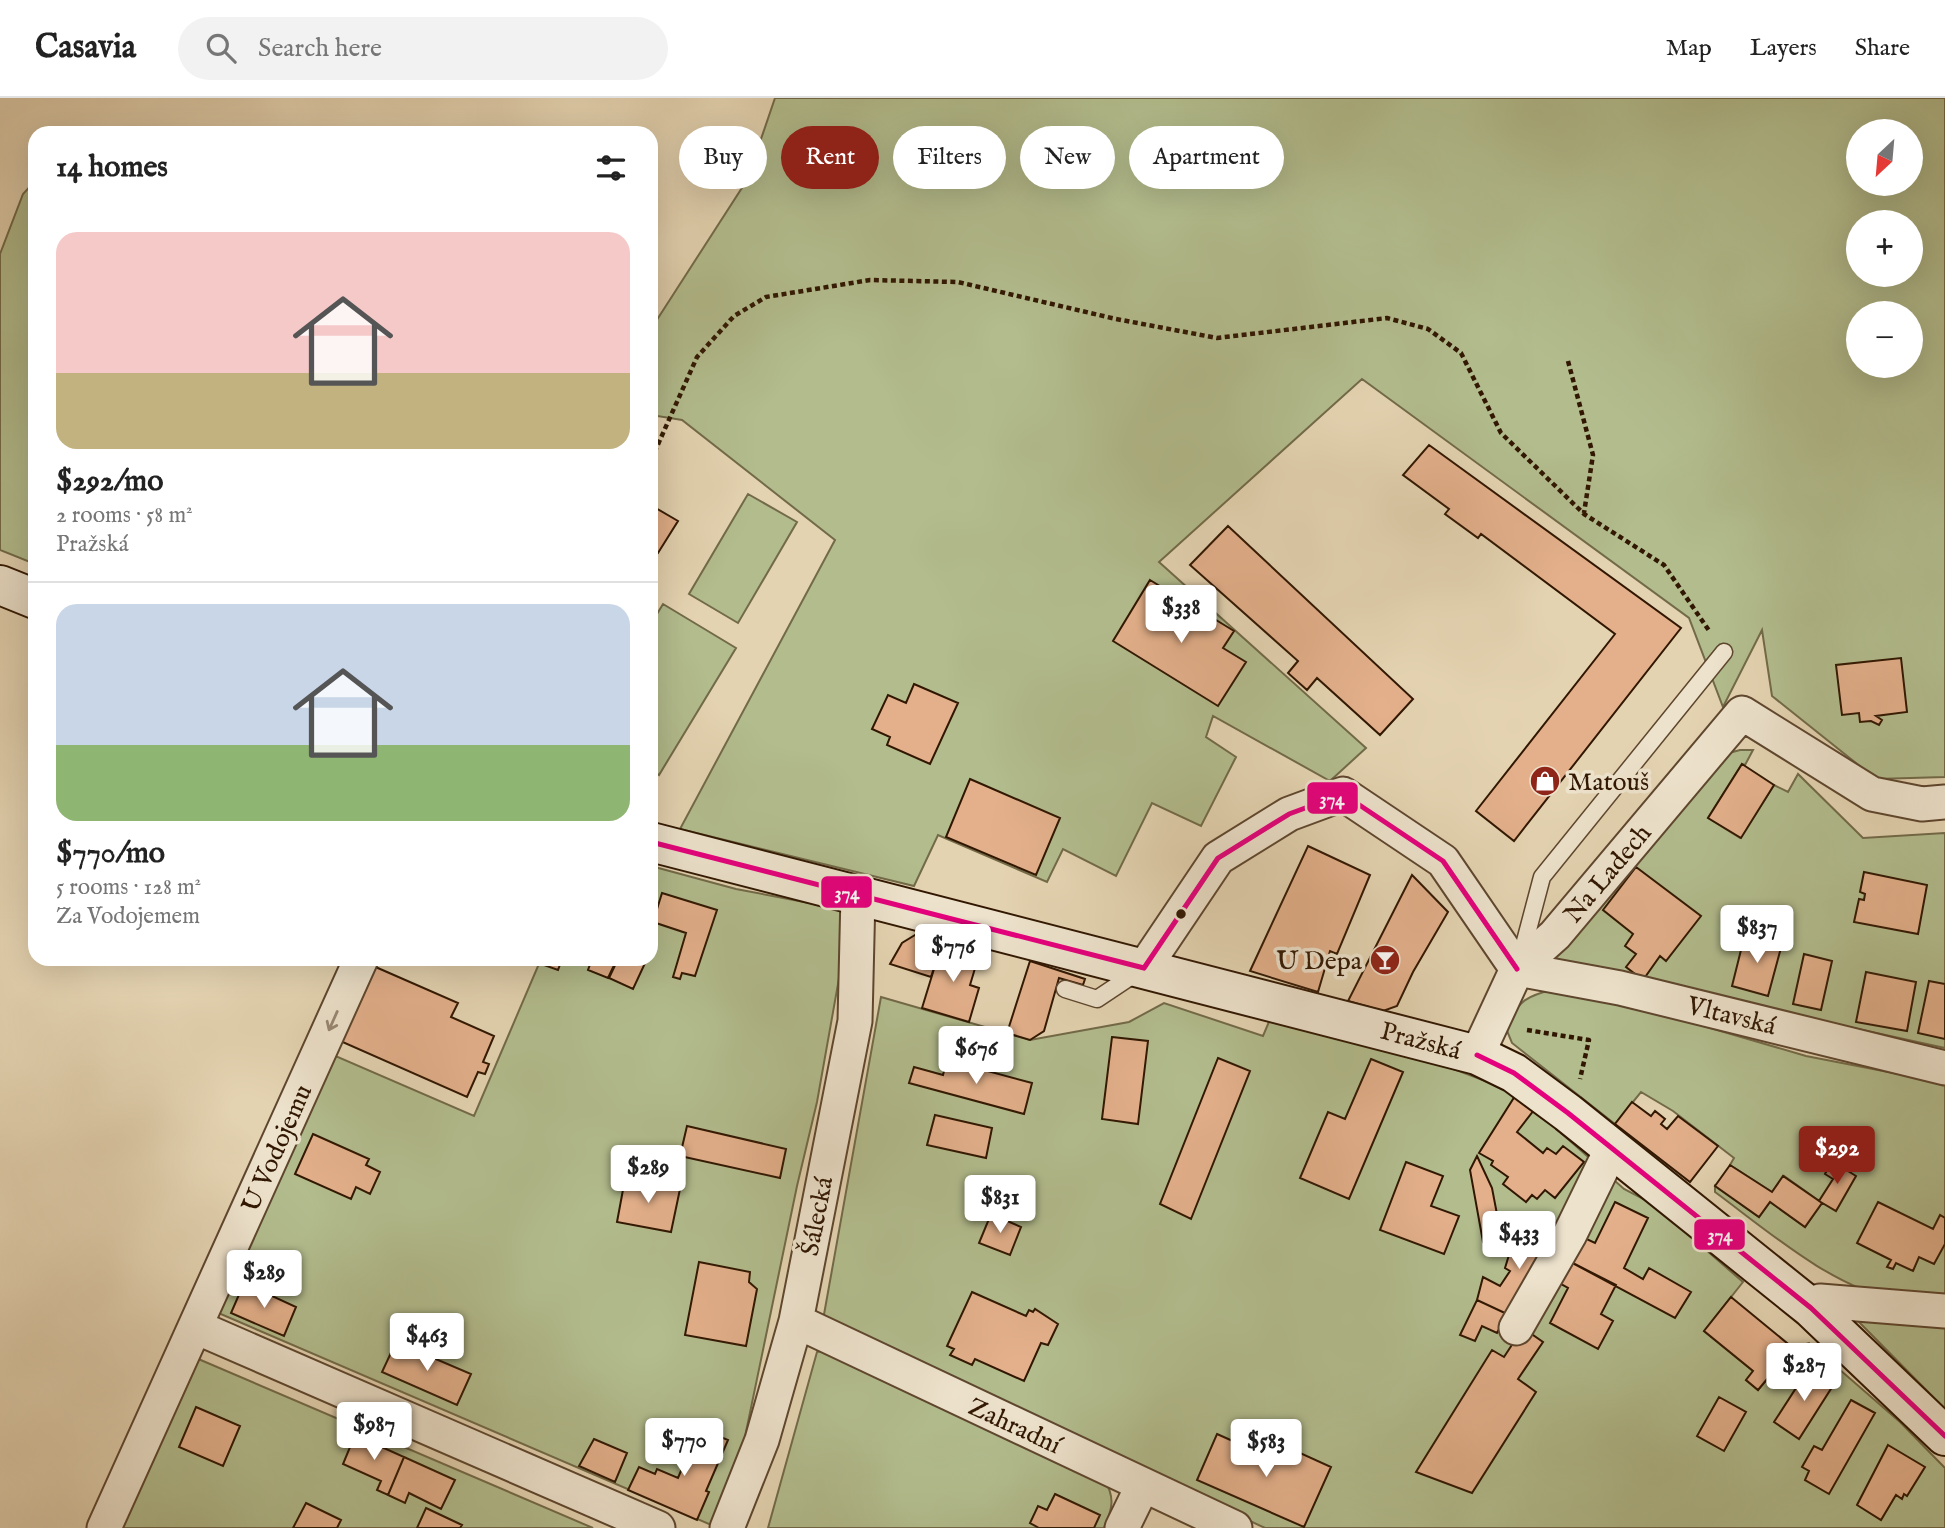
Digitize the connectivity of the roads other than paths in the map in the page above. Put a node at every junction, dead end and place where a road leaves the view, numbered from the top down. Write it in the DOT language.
graph roads {
  1 [pos="0,585"];
  2 [pos="28,596"];
  3 [pos="1724,652"];
  4 [pos="1945,802"];
  5 [pos="658,844"];
  6 [pos="858,895"];
  7 [pos="358,966"];
  8 [pos="1144,968"];
  9 [pos="1517,969"];
  10 [pos="1065,989"];
  11 [pos="1484,1040"];
  12 [pos="1945,1068"];
  13 [pos="1612,1148"];
  14 [pos="1811,1308"];
  15 [pos="1945,1311"];
  16 [pos="796,1321"];
  17 [pos="196,1326"];
  18 [pos="1516,1328"];
  19 [pos="1945,1436"];
  20 [pos="1143,1485"];
  21 [pos="104,1528"];
  22 [pos="658,1528"];
  23 [pos="727,1528"];
  24 [pos="1122,1528"];
  25 [pos="1235,1528"];
  1 -- 2 [label="street"];
  3 -- 9 [label="lane"];
  4 -- 9 [label="street, Na Ladech"];
  5 -- 6 [label="street, Pražská"];
  6 -- 8 [label="street, Pražská"];
  6 -- 16 [label="street, Šálecká"];
  7 -- 17 [label="street, U Vodojemu, one-way"];
  8 -- 9 [label="street"];
  8 -- 10 [label="lane"];
  8 -- 11 [label="street, Pražská"];
  9 -- 11 [label="street, Na Ladech"];
  9 -- 12 [label="street, Vltavská"];
  11 -- 13 [label="street, Pražská"];
  13 -- 14 [label="street, Pražská"];
  13 -- 18 [label="street"];
  14 -- 15 [label="street"];
  14 -- 19 [label="street, Pražská"];
  16 -- 20 [label="street, Zahradní"];
  16 -- 23 [label="street, Šálecká"];
  17 -- 21 [label="street, U Vodojemu"];
  17 -- 22 [label="street"];
  20 -- 24 [label="street"];
  20 -- 25 [label="street, Zahradní"];
}
